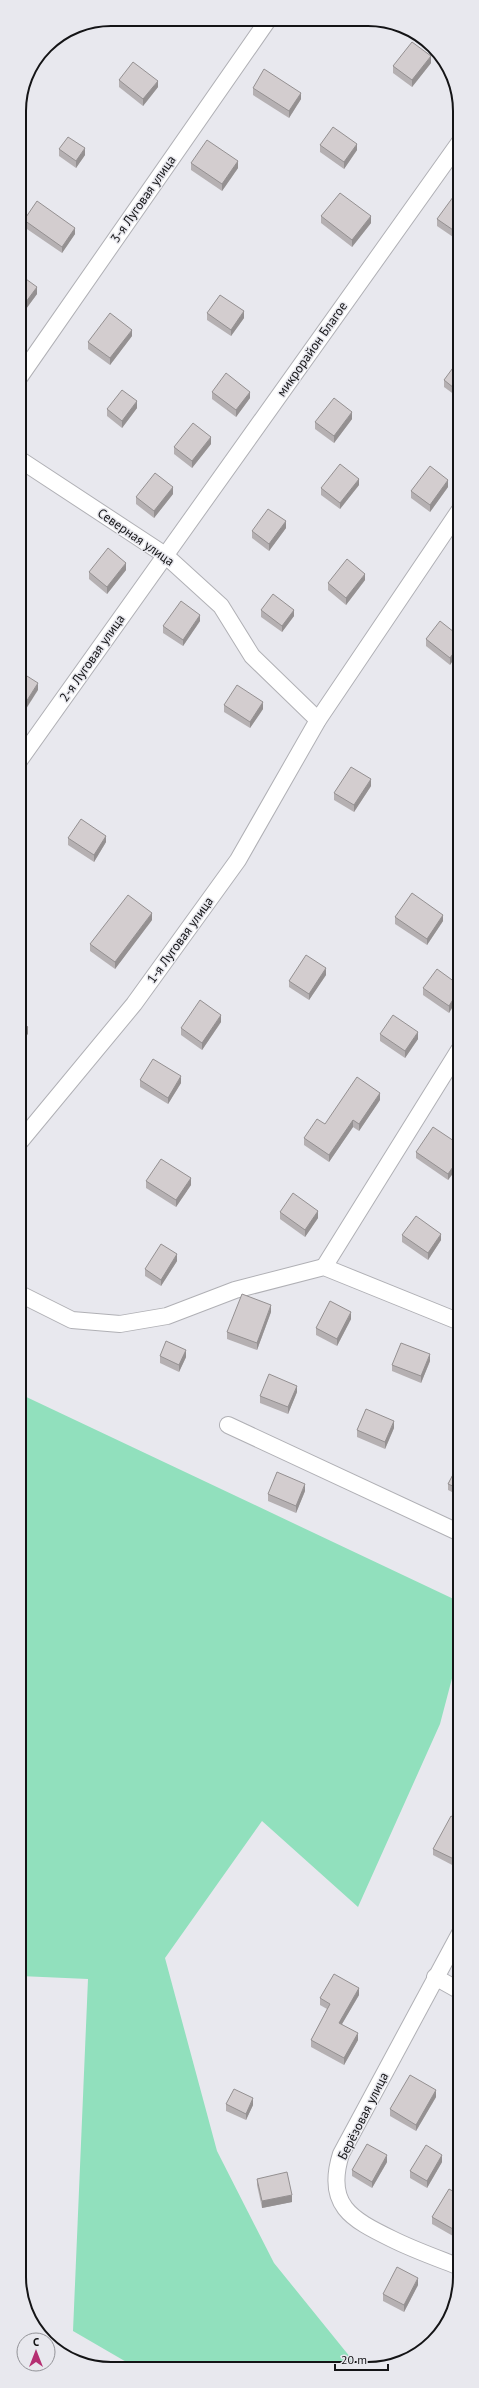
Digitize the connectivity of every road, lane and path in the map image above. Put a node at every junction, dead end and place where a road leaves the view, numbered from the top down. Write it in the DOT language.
graph roads {
  1 [pos="264,26"];
  2 [pos="453,151"];
  3 [pos="26,368"];
  4 [pos="26,464"];
  5 [pos="453,519"];
  6 [pos="165,555"];
  7 [pos="318,720"];
  8 [pos="26,751"];
  9 [pos="453,1061"];
  10 [pos="26,1136"];
  11 [pos="324,1267"];
  12 [pos="26,1297"];
  13 [pos="453,1319"];
  14 [pos="228,1425"];
  15 [pos="453,1530"];
  16 [pos="453,1945"];
  17 [pos="435,1977"];
  18 [pos="453,1987"];
  19 [pos="453,2264"];
  1 -- 3 [label="street, 3-я Луговая улица"];
  2 -- 6 [label="street, микрорайон Благое"];
  4 -- 6 [label="street, Северная улица"];
  5 -- 7 [label="street, 1-я Луговая улица"];
  6 -- 7 [label="street, Северная улица"];
  6 -- 8 [label="street, 2-я Луговая улица"];
  7 -- 10 [label="street, 1-я Луговая улица"];
  9 -- 11 [label="street"];
  11 -- 12 [label="street"];
  11 -- 13 [label="street"];
  14 -- 15 [label="street"];
  16 -- 17 [label="street, Берёзовая улица"];
  17 -- 18 [label="street"];
  17 -- 19 [label="street, Берёзовая улица"];
}
